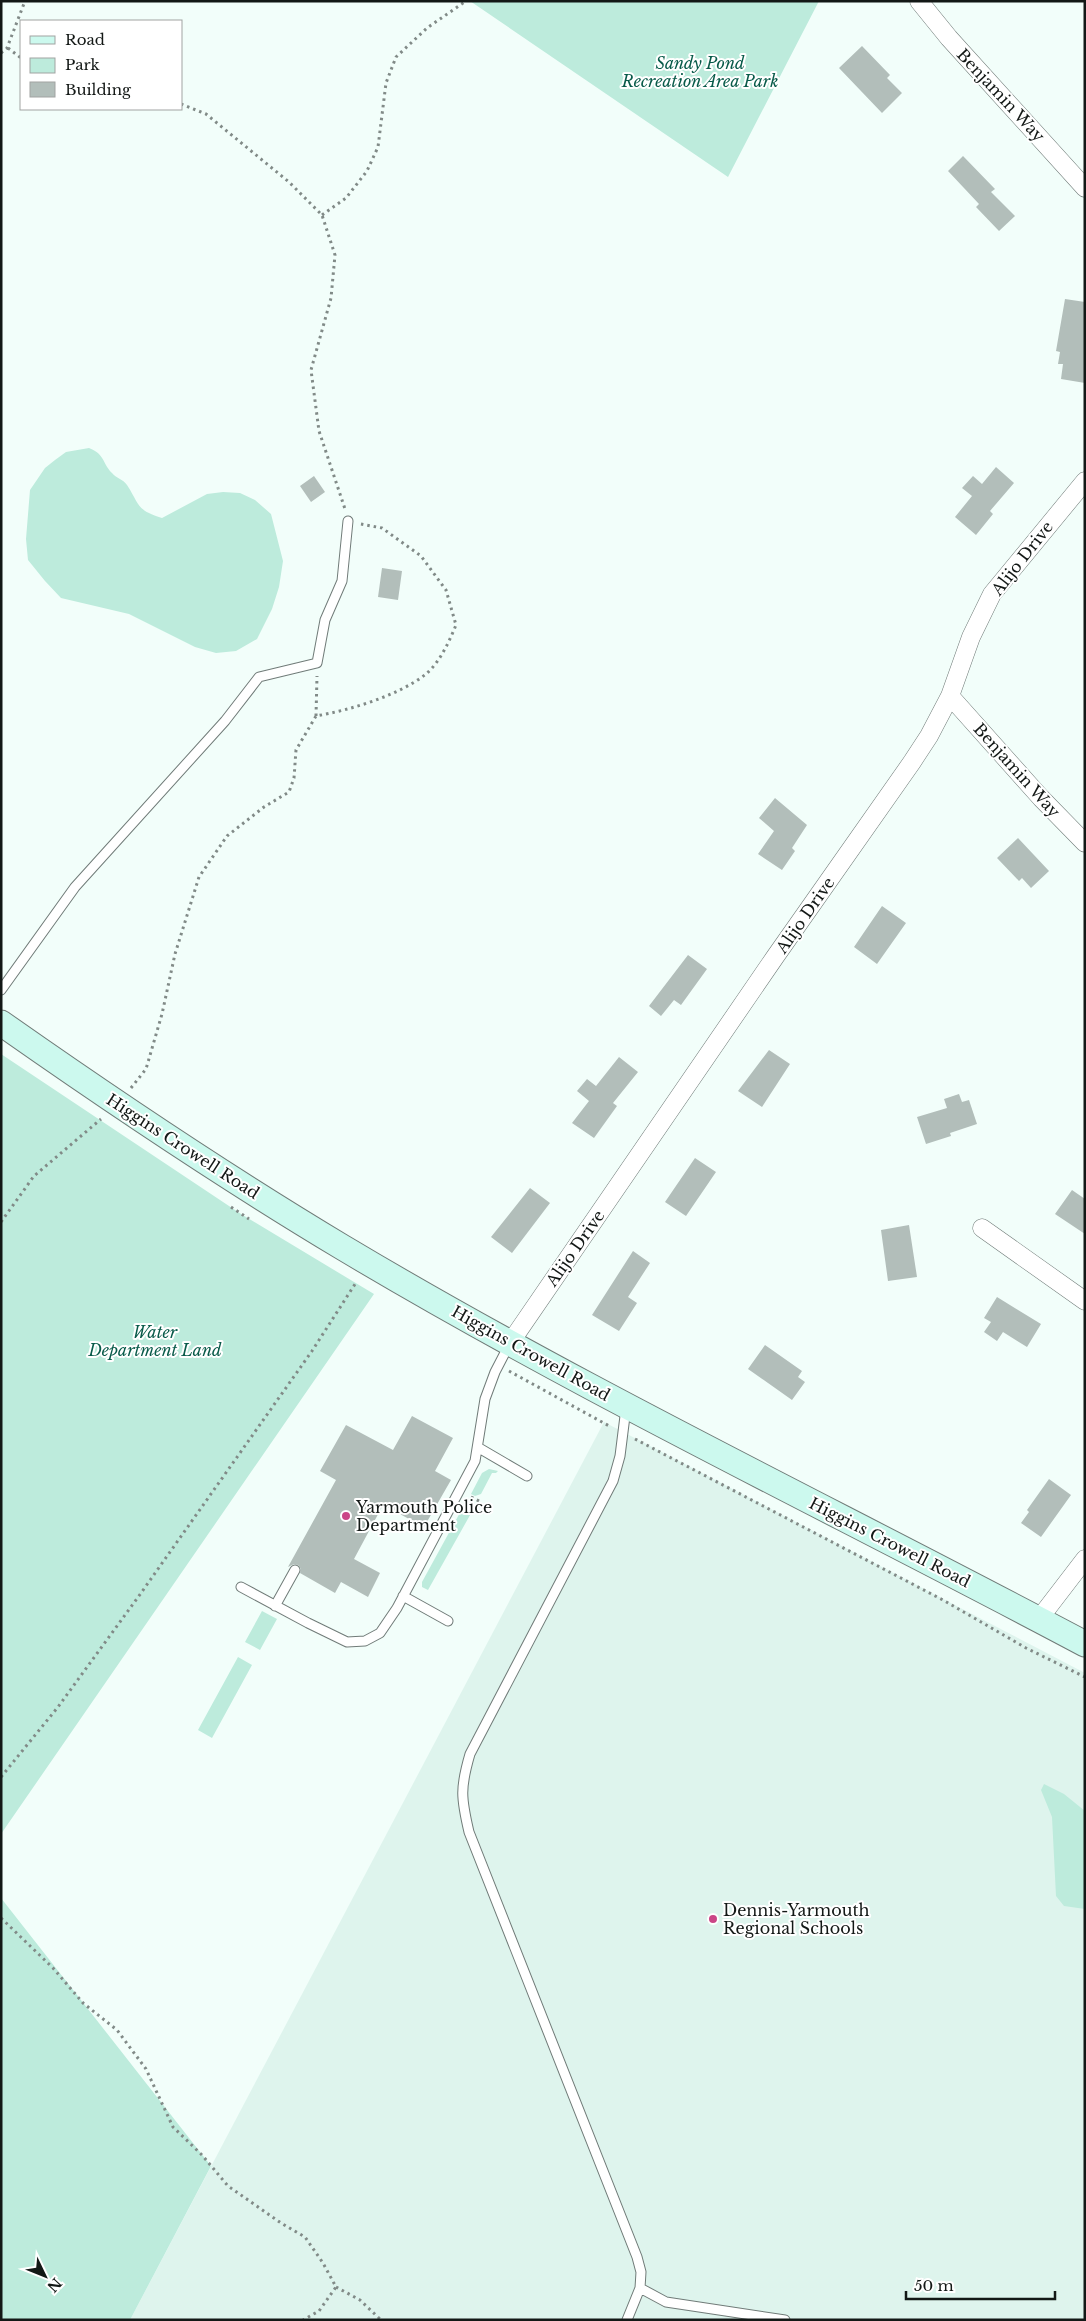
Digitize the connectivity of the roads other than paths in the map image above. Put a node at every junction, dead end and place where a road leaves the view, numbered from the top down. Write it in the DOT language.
graph roads {
  1 [pos="919,1"];
  2 [pos="1085,188"];
  3 [pos="1085,481"];
  4 [pos="348,521"];
  5 [pos="950,696"];
  6 [pos="1085,843"];
  7 [pos="1,990"];
  8 [pos="1,1023"];
  9 [pos="982,1228"];
  10 [pos="1085,1301"];
  11 [pos="510,1343"];
  12 [pos="626,1405"];
  13 [pos="479,1448"];
  14 [pos="527,1476"];
  15 [pos="1085,1559"];
  16 [pos="294,1570"];
  17 [pos="241,1587"];
  18 [pos="403,1596"];
  19 [pos="275,1606"];
  20 [pos="1039,1619"];
  21 [pos="448,1621"];
  22 [pos="1085,1644"];
  23 [pos="640,2288"];
  24 [pos="768,2319"];
  25 [pos="627,2320"];
  26 [pos="785,2320"];
  1 -- 2 [label="street, Benjamin Way"];
  3 -- 5 [label="street, Alijo Drive"];
  4 -- 7 [label="lane"];
  5 -- 6 [label="street, Benjamin Way"];
  5 -- 11 [label="street, Alijo Drive"];
  8 -- 11 [label="main road, Higgins Crowell Road"];
  9 -- 10 [label="street"];
  11 -- 12 [label="main road, Higgins Crowell Road"];
  11 -- 13 [label="lane"];
  12 -- 20 [label="main road, Higgins Crowell Road"];
  12 -- 23 [label="lane"];
  13 -- 14 [label="lane"];
  13 -- 18 [label="lane"];
  15 -- 20 [label="street"];
  16 -- 19 [label="lane"];
  17 -- 19 [label="lane"];
  18 -- 19 [label="lane"];
  18 -- 21 [label="lane"];
  20 -- 22 [label="main road, Higgins Crowell Road"];
  23 -- 24 [label="lane"];
  23 -- 25 [label="lane"];
  24 -- 26 [label="lane"];
}
